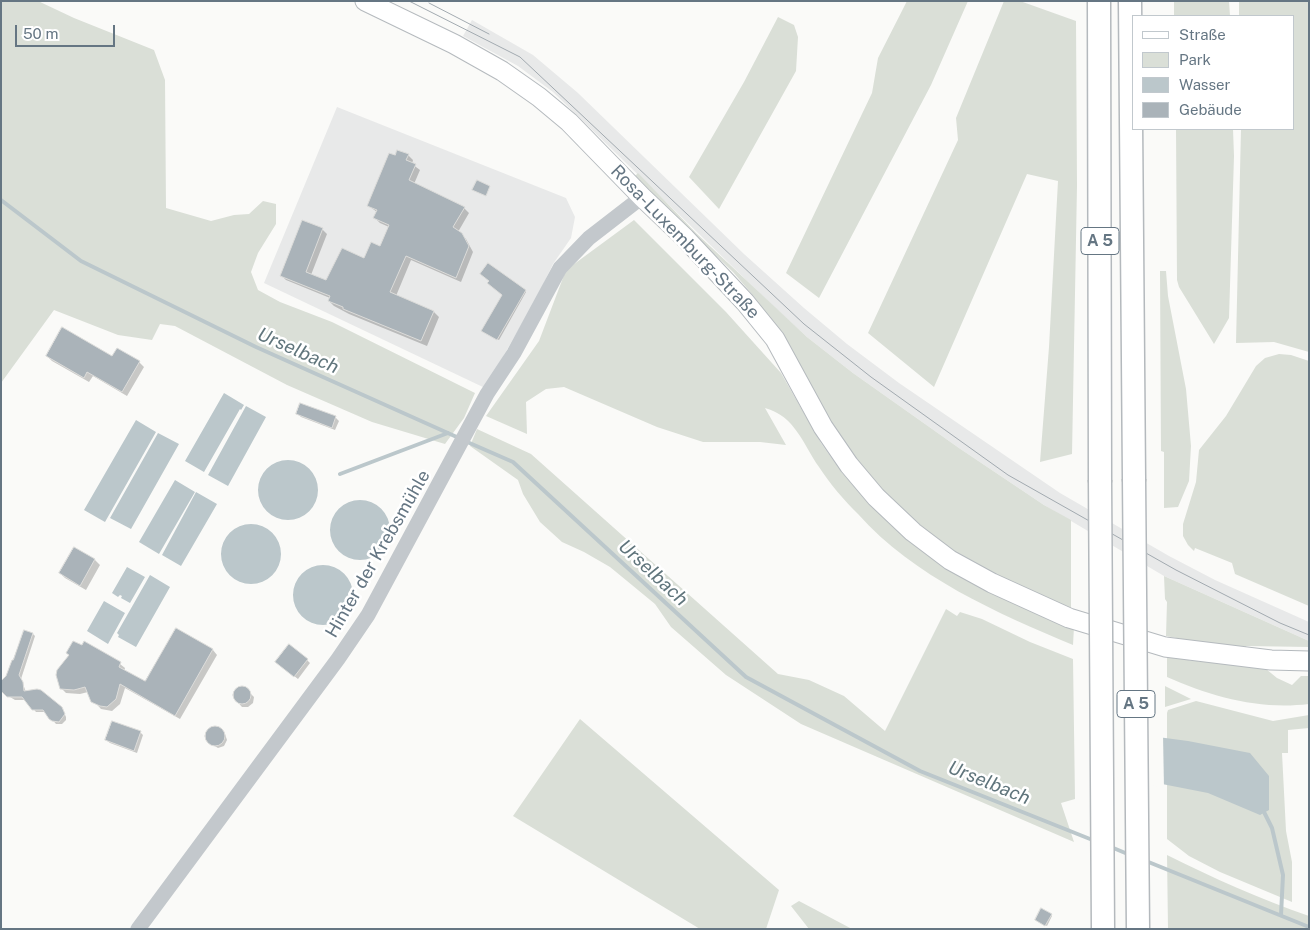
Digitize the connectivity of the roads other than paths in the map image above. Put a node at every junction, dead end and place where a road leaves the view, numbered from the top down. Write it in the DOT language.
graph roads {
  1 [pos="365,1"];
  2 [pos="1099,1"];
  3 [pos="1130,1"];
  4 [pos="642,197"];
  5 [pos="1309,661"];
  6 [pos="138,929"];
  7 [pos="1104,929"];
  8 [pos="1138,929"];
  1 -- 4 [label="main road, Rosa-Luxemburg-Straße"];
  2 -- 7 [label="highway, A 5, bridge"];
  3 -- 8 [label="highway, A 5, bridge"];
  4 -- 5 [label="main road, Rosa-Luxemburg-Straße"];
  4 -- 6 [label="street, Hinter der Krebsmühle"];
}
